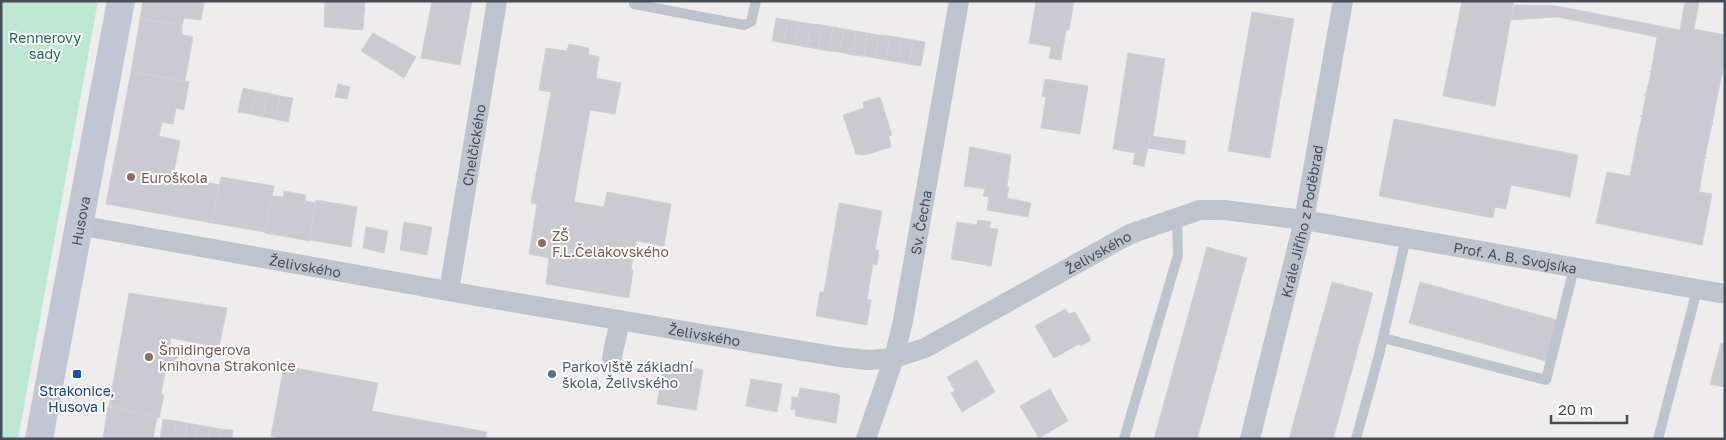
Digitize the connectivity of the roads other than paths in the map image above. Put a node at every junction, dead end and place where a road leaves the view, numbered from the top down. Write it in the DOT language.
graph roads {
  1 [pos="121,1"];
  2 [pos="497,1"];
  3 [pos="756,1"];
  4 [pos="959,1"];
  5 [pos="1343,1"];
  6 [pos="634,4"];
  7 [pos="1177,217"];
  8 [pos="1304,220"];
  9 [pos="78,225"];
  10 [pos="1406,238"];
  11 [pos="1574,268"];
  12 [pos="1697,290"];
  13 [pos="449,291"];
  14 [pos="1725,294"];
  15 [pos="620,320"];
  16 [pos="1383,338"];
  17 [pos="612,357"];
  18 [pos="894,358"];
  19 [pos="39,439"];
  20 [pos="866,439"];
  21 [pos="1124,439"];
  22 [pos="1250,439"];
  23 [pos="1356,439"];
  24 [pos="1658,439"];
  1 -- 9 [label="street, Husova"];
  2 -- 13 [label="street, Chelčického"];
  3 -- 6 [label="lane"];
  4 -- 18 [label="street, Sv. Čecha"];
  5 -- 8 [label="street, Krále Jiřího z Poděbrad"];
  7 -- 8 [label="street, Želivského"];
  7 -- 18 [label="street, Želivského"];
  7 -- 21 [label="lane"];
  8 -- 10 [label="street, Prof. A. B. Svojsíka"];
  8 -- 22 [label="street, Krále Jiřího z Poděbrad"];
  9 -- 13 [label="street, Želivského"];
  9 -- 19 [label="street, Husova"];
  10 -- 11 [label="street, Prof. A. B. Svojsíka"];
  10 -- 16 [label="lane"];
  11 -- 12 [label="street, Prof. A. B. Svojsíka"];
  11 -- 16 [label="lane"];
  12 -- 14 [label="street, Prof. A. B. Svojsíka"];
  12 -- 24 [label="lane"];
  13 -- 15 [label="street, Želivského"];
  15 -- 17 [label="street"];
  15 -- 18 [label="street, Želivského"];
  16 -- 23 [label="lane"];
  18 -- 20 [label="street, Sv. Čecha"];
}
